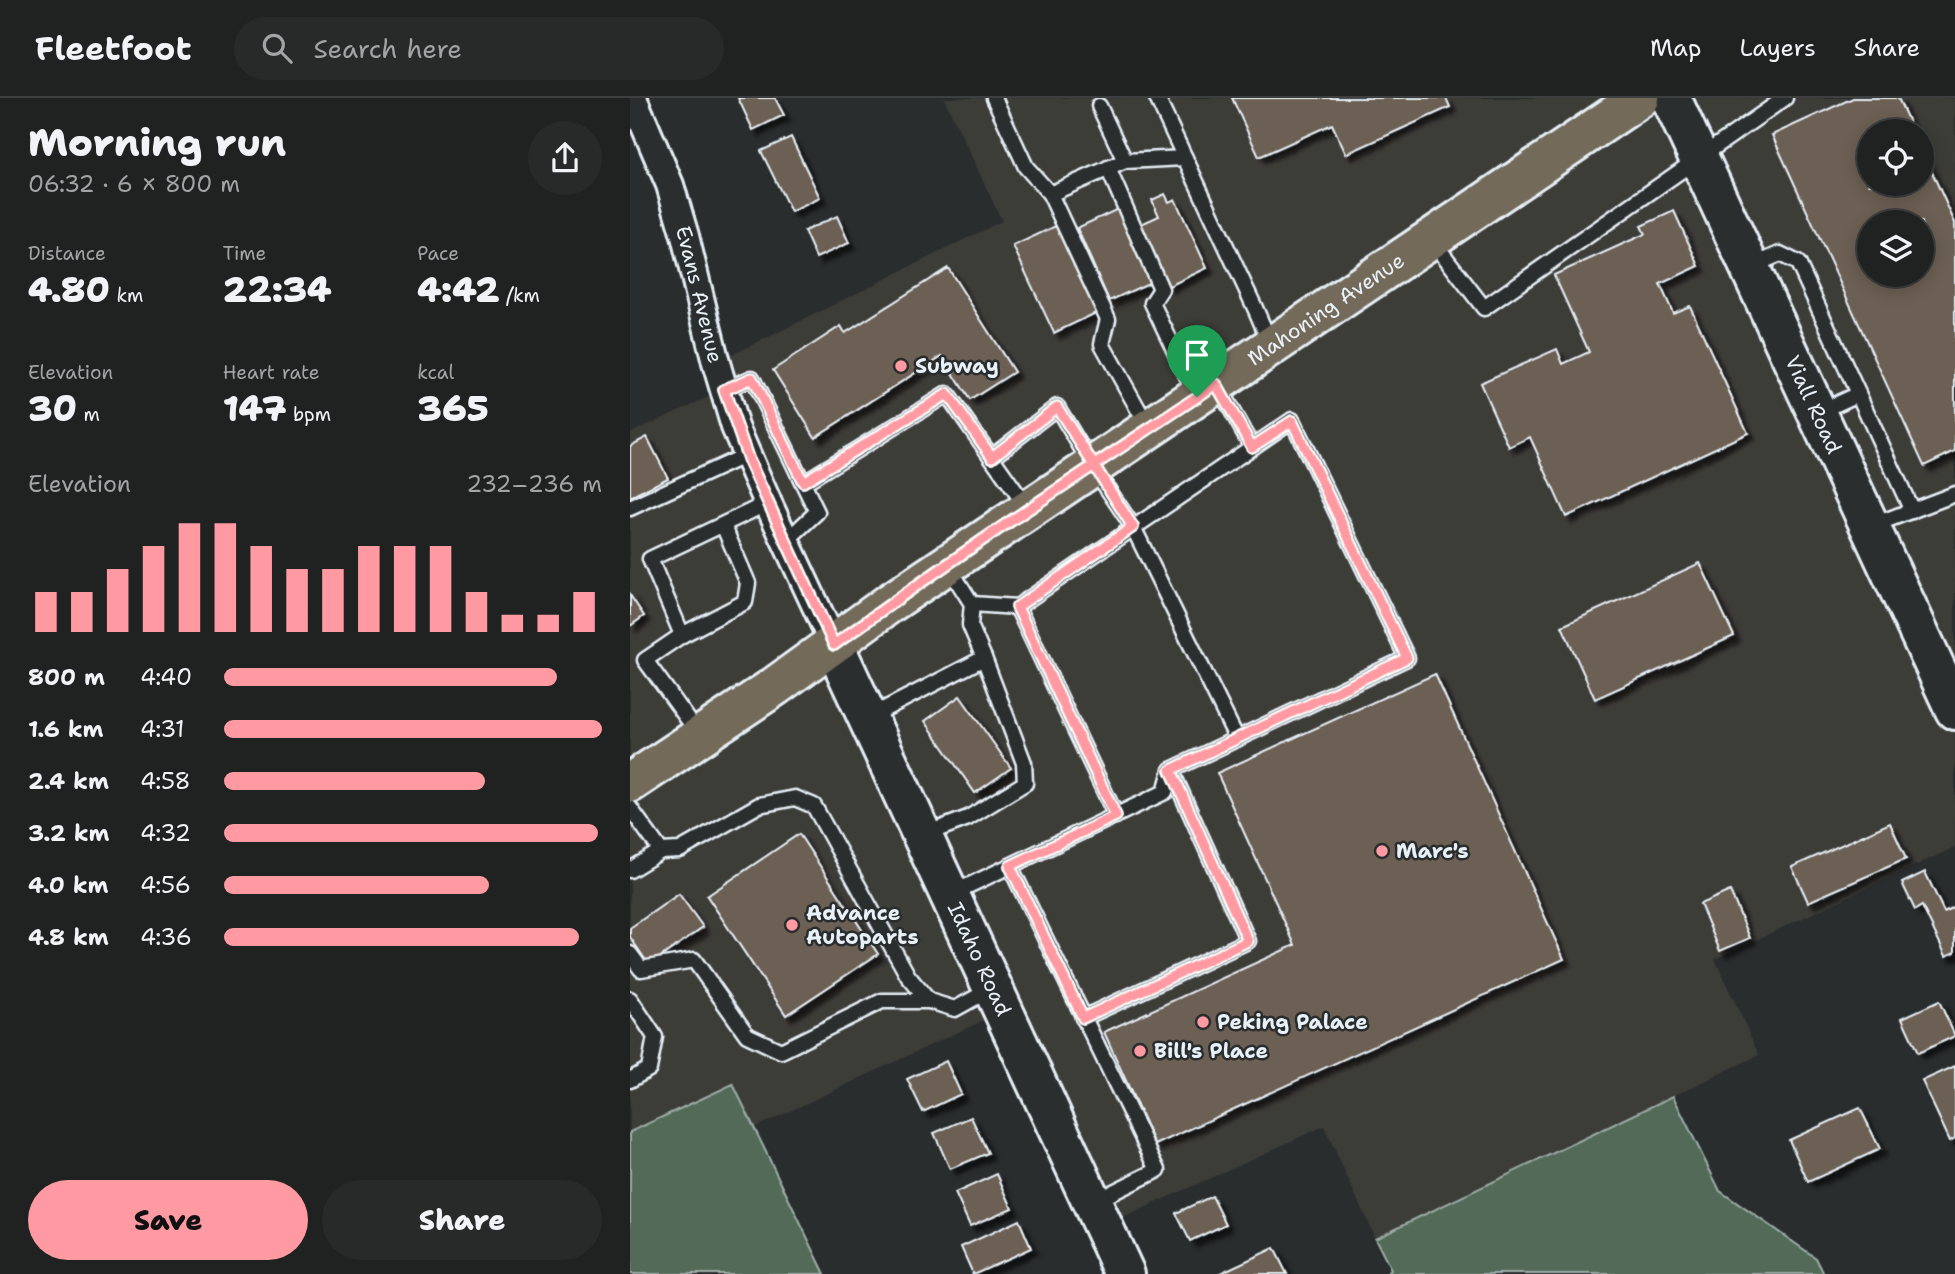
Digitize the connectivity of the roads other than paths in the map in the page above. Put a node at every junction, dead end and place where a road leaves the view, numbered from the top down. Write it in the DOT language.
graph roads {
  1 [pos="633,98"];
  2 [pos="994,98"];
  3 [pos="1157,98"];
  4 [pos="1640,98"];
  5 [pos="1671,98"];
  6 [pos="1784,98"];
  7 [pos="1099,106"];
  8 [pos="1185,158"];
  9 [pos="1699,158"];
  10 [pos="1125,161"];
  11 [pos="1108,168"];
  12 [pos="1050,194"];
  13 [pos="1431,239"];
  14 [pos="1750,266"];
  15 [pos="1271,346"];
  16 [pos="724,390"];
  17 [pos="1207,390"];
  18 [pos="1858,394"];
  19 [pos="1818,412"];
  20 [pos="1149,429"];
  21 [pos="1252,447"];
  22 [pos="746,455"];
  23 [pos="992,457"];
  24 [pos="1093,467"];
  25 [pos="803,482"];
  26 [pos="1955,495"];
  27 [pos="768,503"];
  28 [pos="630,508"];
  29 [pos="1029,510"];
  30 [pos="1912,511"];
  31 [pos="723,524"];
  32 [pos="1133,527"];
  33 [pos="1870,527"];
  34 [pos="786,541"];
  35 [pos="948,565"];
  36 [pos="972,604"];
  37 [pos="1017,607"];
  38 [pos="682,635"];
  39 [pos="834,645"];
  40 [pos="984,658"];
  41 [pos="1955,710"];
  42 [pos="868,718"];
  43 [pos="700,737"];
  44 [pos="1237,739"];
  45 [pos="1171,770"];
  46 [pos="630,783"];
  47 [pos="630,808"];
  48 [pos="1116,816"];
  49 [pos="922,836"];
  50 [pos="661,851"];
  51 [pos="1010,866"];
  52 [pos="630,870"];
  53 [pos="950,895"];
  54 [pos="630,954"];
  55 [pos="993,989"];
  56 [pos="630,999"];
  57 [pos="929,1001"];
  58 [pos="1083,1018"];
  59 [pos="630,1080"];
  60 [pos="1092,1203"];
  61 [pos="1125,1274"];
  1 -- 16 [label="street, Evans Avenue"];
  2 -- 12 [label="lane"];
  3 -- 8 [label="lane"];
  4 -- 13 [label="main road, Mahoning Avenue"];
  5 -- 9 [label="street, Viall Road"];
  6 -- 9 [label="lane"];
  7 -- 10 [label="lane"];
  8 -- 10 [label="lane"];
  8 -- 15 [label="lane"];
  9 -- 13 [label="lane"];
  9 -- 14 [label="street, Viall Road"];
  10 -- 11 [label="lane"];
  11 -- 12 [label="lane"];
  11 -- 17 [label="lane"];
  12 -- 20 [label="lane"];
  13 -- 15 [label="main road, Mahoning Avenue"];
  14 -- 18 [label="lane"];
  14 -- 19 [label="street, Viall Road"];
  15 -- 17 [label="main road, Mahoning Avenue"];
  16 -- 22 [label="street, Evans Avenue"];
  16 -- 25 [label="lane"];
  17 -- 20 [label="main road, Mahoning Avenue"];
  17 -- 21 [label="lane"];
  18 -- 19 [label="lane"];
  18 -- 30 [label="lane"];
  19 -- 33 [label="street, Viall Road"];
  20 -- 24 [label="main road, Mahoning Avenue"];
  21 -- 32 [label="lane"];
  21 -- 44 [label="lane"];
  22 -- 27 [label="street, Evans Avenue"];
  22 -- 28 [label="lane"];
  23 -- 24 [label="lane"];
  23 -- 25 [label="lane"];
  23 -- 29 [label="lane"];
  24 -- 29 [label="main road, Mahoning Avenue"];
  24 -- 32 [label="lane"];
  25 -- 34 [label="lane"];
  26 -- 30 [label="lane"];
  27 -- 31 [label="lane"];
  27 -- 34 [label="street, Evans Avenue"];
  29 -- 35 [label="main road, Mahoning Avenue"];
  30 -- 33 [label="lane"];
  31 -- 38 [label="lane"];
  31 -- 38 [label="lane"];
  32 -- 37 [label="lane"];
  32 -- 44 [label="lane"];
  33 -- 41 [label="street, Viall Road"];
  34 -- 39 [label="street, Evans Avenue"];
  35 -- 36 [label="lane"];
  35 -- 39 [label="main road, Mahoning Avenue"];
  36 -- 37 [label="lane"];
  36 -- 40 [label="lane"];
  37 -- 48 [label="lane"];
  38 -- 43 [label="lane"];
  39 -- 42 [label="street, Idaho Road"];
  39 -- 43 [label="main road, Mahoning Avenue"];
  40 -- 42 [label="lane"];
  40 -- 49 [label="lane"];
  42 -- 49 [label="street, Idaho Road"];
  43 -- 46 [label="main road, Mahoning Avenue"];
  44 -- 45 [label="lane"];
  45 -- 48 [label="lane"];
  45 -- 58 [label="lane"];
  47 -- 50 [label="lane"];
  48 -- 51 [label="lane"];
  49 -- 53 [label="street, Idaho Road"];
  50 -- 52 [label="lane"];
  50 -- 57 [label="lane"];
  51 -- 53 [label="lane"];
  51 -- 58 [label="lane"];
  53 -- 55 [label="street, Idaho Road"];
  54 -- 57 [label="lane"];
  55 -- 57 [label="lane"];
  55 -- 60 [label="street, Idaho Road"];
  56 -- 59 [label="lane"];
  58 -- 60 [label="lane"];
  60 -- 61 [label="street, Idaho Road"];
}
